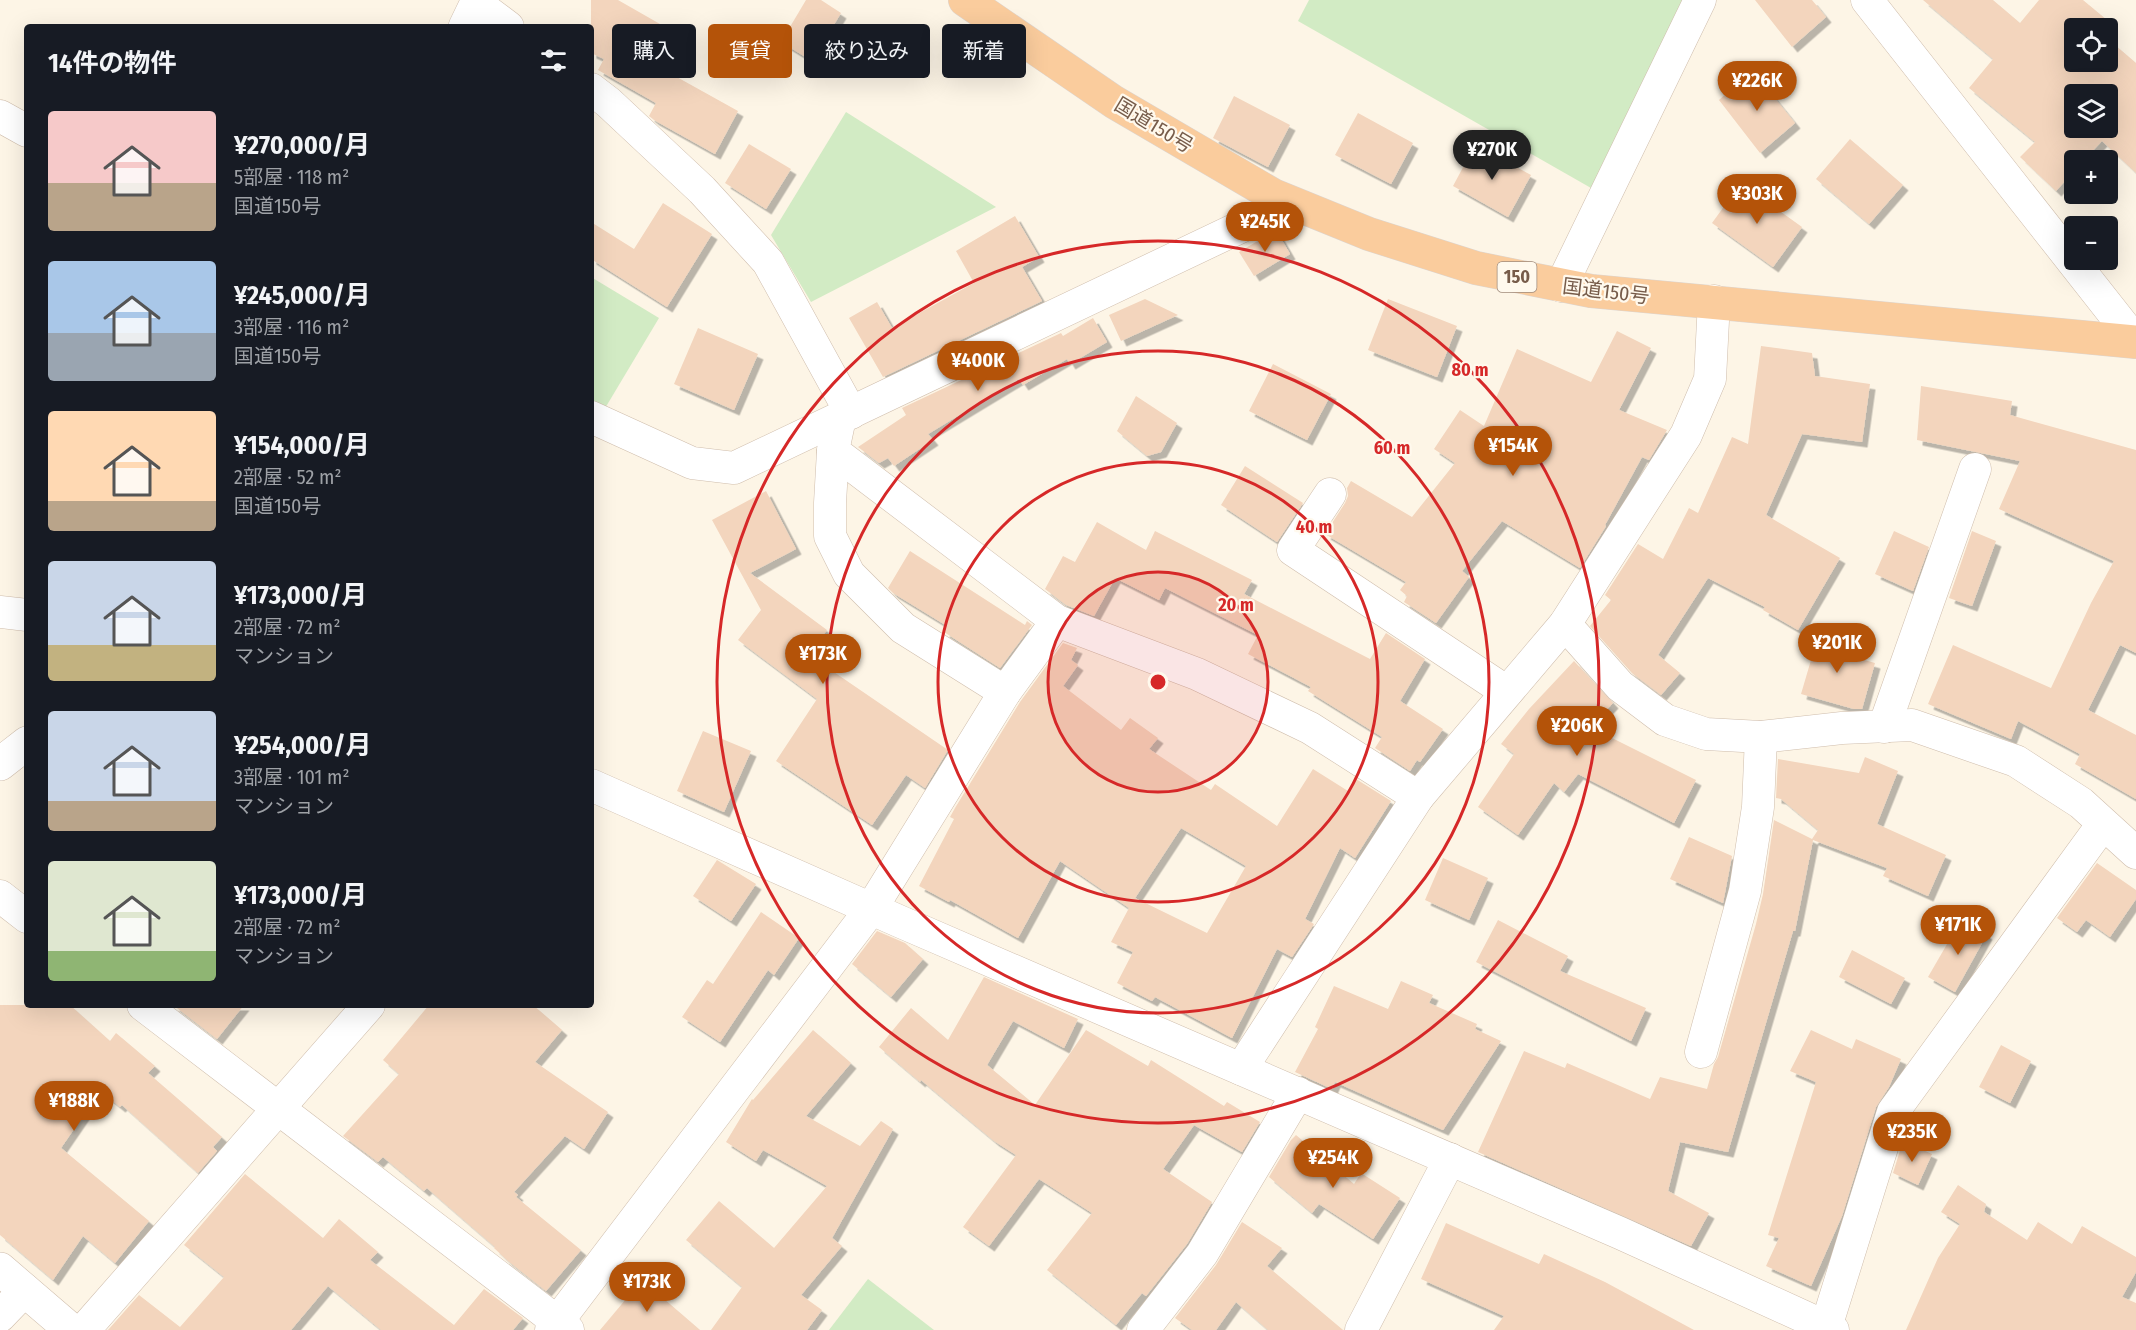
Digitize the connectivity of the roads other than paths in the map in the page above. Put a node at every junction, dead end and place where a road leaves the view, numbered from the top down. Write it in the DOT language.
graph roads {
  1 [pos="965,0"];
  2 [pos="1867,0"];
  3 [pos="1693,2"];
  4 [pos="473,10"];
  5 [pos="502,24"];
  6 [pos="594,91"];
  7 [pos="0,117"];
  8 [pos="24,129"];
  9 [pos="1291,203"];
  10 [pos="1561,286"];
  11 [pos="1713,302"];
  12 [pos="2136,342"];
  13 [pos="845,415"];
  14 [pos="594,418"];
  15 [pos="833,451"];
  16 [pos="1975,469"];
  17 [pos="1330,494"];
  18 [pos="0,612"];
  19 [pos="24,615"];
  20 [pos="1057,621"];
  21 [pos="1565,624"];
  22 [pos="1005,692"];
  23 [pos="1507,692"];
  24 [pos="1884,727"];
  25 [pos="1761,737"];
  26 [pos="24,745"];
  27 [pos="0,764"];
  28 [pos="594,786"];
  29 [pos="1418,797"];
  30 [pos="2103,824"];
  31 [pos="2136,853"];
  32 [pos="0,896"];
  33 [pos="871,909"];
  34 [pos="24,915"];
  35 [pos="147,1008"];
  36 [pos="366,1008"];
  37 [pos="1701,1052"];
  38 [pos="1241,1069"];
  39 [pos="1298,1094"];
  40 [pos="279,1109"];
  41 [pos="1450,1159"];
  42 [pos="0,1269"];
  43 [pos="25,1290"];
  44 [pos="0,1316"];
  45 [pos="559,1327"];
  46 [pos="1829,1329"];
  47 [pos="71,1330"];
  48 [pos="84,1330"];
  49 [pos="1143,1330"];
  50 [pos="1361,1330"];
  1 -- 9 [label="highway, 国道150号 / 150"];
  2 -- 12 [label="street"];
  3 -- 10 [label="street"];
  4 -- 5 [label="street"];
  6 -- 13 [label="street"];
  7 -- 8 [label="street"];
  9 -- 10 [label="highway, 国道150号 / 150"];
  9 -- 13 [label="street"];
  10 -- 11 [label="highway, 国道150号 / 150"];
  11 -- 12 [label="highway, 国道150号 / 150"];
  11 -- 21 [label="street"];
  13 -- 14 [label="street"];
  13 -- 15 [label="street"];
  15 -- 20 [label="street"];
  15 -- 22 [label="street"];
  16 -- 24 [label="street"];
  17 -- 23 [label="street"];
  18 -- 19 [label="street"];
  20 -- 22 [label="street"];
  20 -- 29 [label="street"];
  21 -- 23 [label="street"];
  21 -- 25 [label="street"];
  22 -- 33 [label="street"];
  23 -- 29 [label="street"];
  24 -- 25 [label="street"];
  24 -- 30 [label="street"];
  25 -- 37 [label="street"];
  26 -- 27 [label="street"];
  28 -- 33 [label="street"];
  29 -- 38 [label="street"];
  30 -- 31 [label="street"];
  30 -- 46 [label="street"];
  32 -- 34 [label="street"];
  33 -- 38 [label="street"];
  33 -- 45 [label="street"];
  35 -- 40 [label="street"];
  36 -- 40 [label="street"];
  38 -- 39 [label="street"];
  39 -- 41 [label="street"];
  39 -- 49 [label="street"];
  40 -- 45 [label="street"];
  40 -- 48 [label="street"];
  41 -- 46 [label="street"];
  41 -- 50 [label="street"];
  42 -- 43 [label="street"];
  43 -- 44 [label="street"];
  43 -- 47 [label="street"];
}
